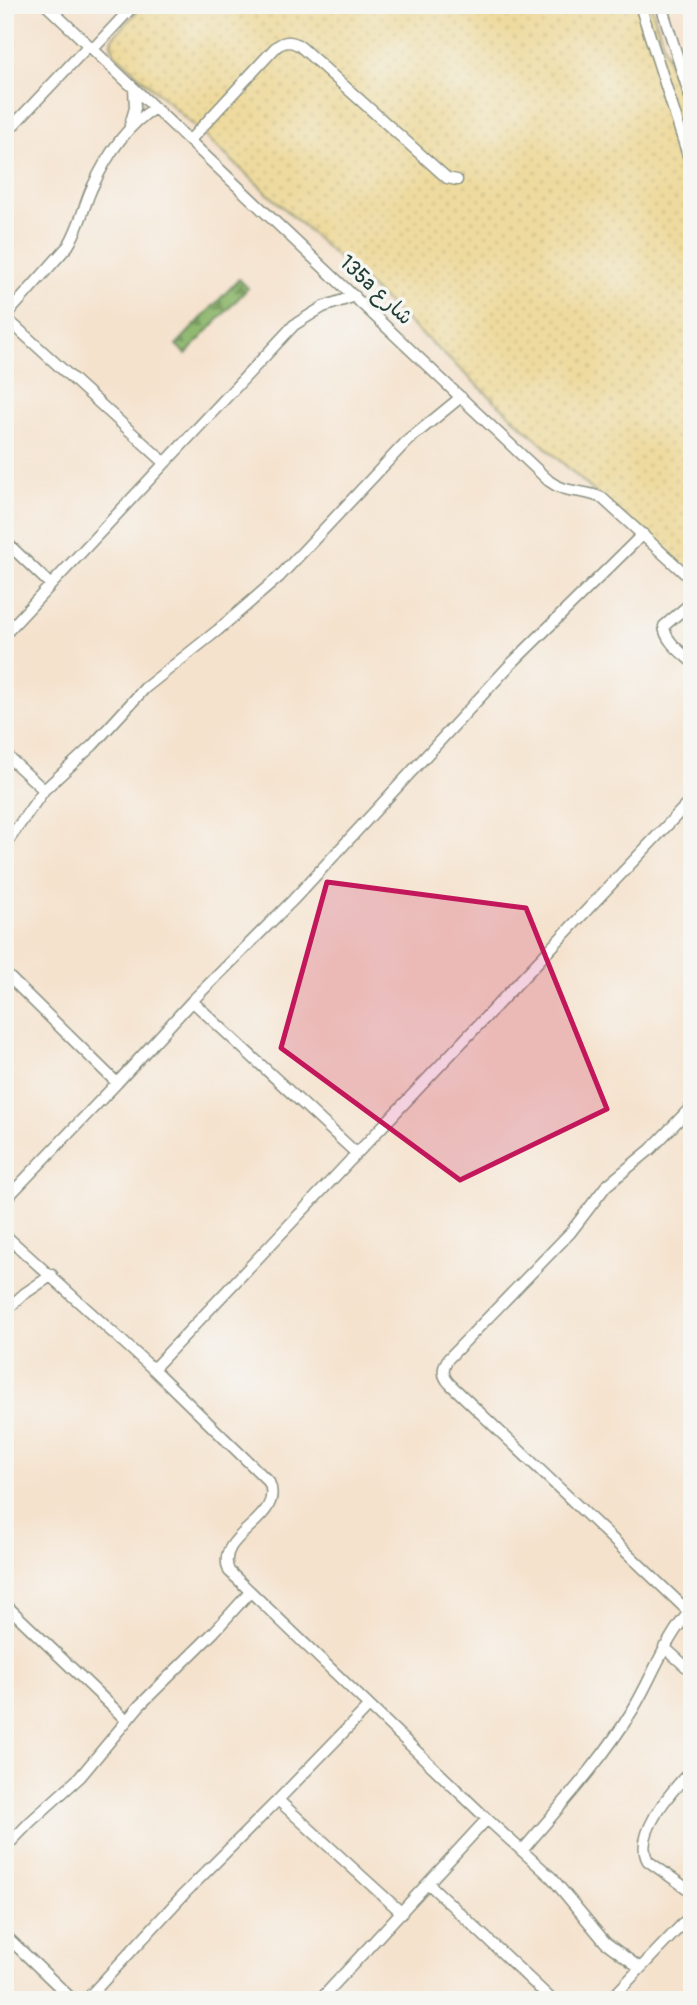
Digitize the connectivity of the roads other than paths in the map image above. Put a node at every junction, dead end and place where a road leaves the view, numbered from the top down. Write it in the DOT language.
graph roads {
  1 [pos="46,5"];
  2 [pos="134,5"];
  3 [pos="640,5"];
  4 [pos="661,5"];
  5 [pos="91,47"];
  6 [pos="134,88"];
  7 [pos="692,103"];
  8 [pos="155,108"];
  9 [pos="129,128"];
  10 [pos="5,134"];
  11 [pos="190,140"];
  12 [pos="692,168"];
  13 [pos="457,180"];
  14 [pos="355,296"];
  15 [pos="461,397"];
  16 [pos="165,463"];
  17 [pos="643,534"];
  18 [pos="5,541"];
  19 [pos="692,580"];
  20 [pos="51,585"];
  21 [pos="692,602"];
  22 [pos="5,634"];
  23 [pos="692,662"];
  24 [pos="5,754"];
  25 [pos="44,790"];
  26 [pos="692,799"];
  27 [pos="5,845"];
  28 [pos="5,972"];
  29 [pos="192,1001"];
  30 [pos="117,1083"];
  31 [pos="692,1106"];
  32 [pos="356,1153"];
  33 [pos="5,1200"];
  34 [pos="5,1235"];
  35 [pos="52,1275"];
  36 [pos="5,1311"];
  37 [pos="153,1369"];
  38 [pos="250,1592"];
  39 [pos="5,1604"];
  40 [pos="690,1610"];
  41 [pos="664,1647"];
  42 [pos="692,1672"];
  43 [pos="369,1706"];
  44 [pos="126,1720"];
  45 [pos="692,1769"];
  46 [pos="278,1800"];
  47 [pos="487,1819"];
  48 [pos="8,1840"];
  49 [pos="522,1851"];
  50 [pos="429,1884"];
  51 [pos="692,1892"];
  52 [pos="402,1913"];
  53 [pos="692,1914"];
  54 [pos="5,1935"];
  55 [pos="640,1968"];
  56 [pos="73,2000"];
  57 [pos="86,2000"];
  58 [pos="320,2000"];
  59 [pos="552,2000"];
  60 [pos="610,2000"];
  1 -- 5 [label="street, 135a شارع"];
  2 -- 5 [label="street"];
  3 -- 12 [label="street"];
  4 -- 7 [label="street"];
  5 -- 6 [label="street, 135a شارع"];
  5 -- 10 [label="street"];
  6 -- 8 [label="street, 135a شارع"];
  6 -- 9 [label="street"];
  8 -- 9 [label="street"];
  8 -- 11 [label="street, 135a شارع"];
  9 -- 16 [label="street"];
  11 -- 13 [label="street"];
  11 -- 14 [label="street, 135a شارع"];
  14 -- 15 [label="street, 135a شارع"];
  14 -- 16 [label="street"];
  15 -- 17 [label="street, 135a شارع"];
  15 -- 25 [label="street"];
  16 -- 20 [label="street"];
  17 -- 19 [label="street, 135a شارع"];
  17 -- 29 [label="street"];
  18 -- 20 [label="street"];
  20 -- 22 [label="street"];
  21 -- 23 [label="street"];
  24 -- 25 [label="street"];
  25 -- 27 [label="street"];
  26 -- 32 [label="street"];
  28 -- 30 [label="street"];
  29 -- 30 [label="street"];
  29 -- 32 [label="street"];
  30 -- 33 [label="street"];
  31 -- 40 [label="street"];
  32 -- 37 [label="street"];
  34 -- 35 [label="street"];
  35 -- 36 [label="street"];
  35 -- 37 [label="street"];
  37 -- 38 [label="street"];
  38 -- 43 [label="street"];
  38 -- 44 [label="street"];
  39 -- 44 [label="street"];
  40 -- 41 [label="street"];
  41 -- 42 [label="street"];
  41 -- 49 [label="street"];
  43 -- 46 [label="street"];
  43 -- 47 [label="street"];
  44 -- 48 [label="street"];
  45 -- 51 [label="street"];
  46 -- 52 [label="street"];
  46 -- 57 [label="street"];
  47 -- 49 [label="street"];
  47 -- 50 [label="street"];
  49 -- 55 [label="street"];
  50 -- 52 [label="street"];
  50 -- 59 [label="street"];
  52 -- 58 [label="street"];
  53 -- 55 [label="street"];
  54 -- 56 [label="street"];
  55 -- 60 [label="street"];
}
